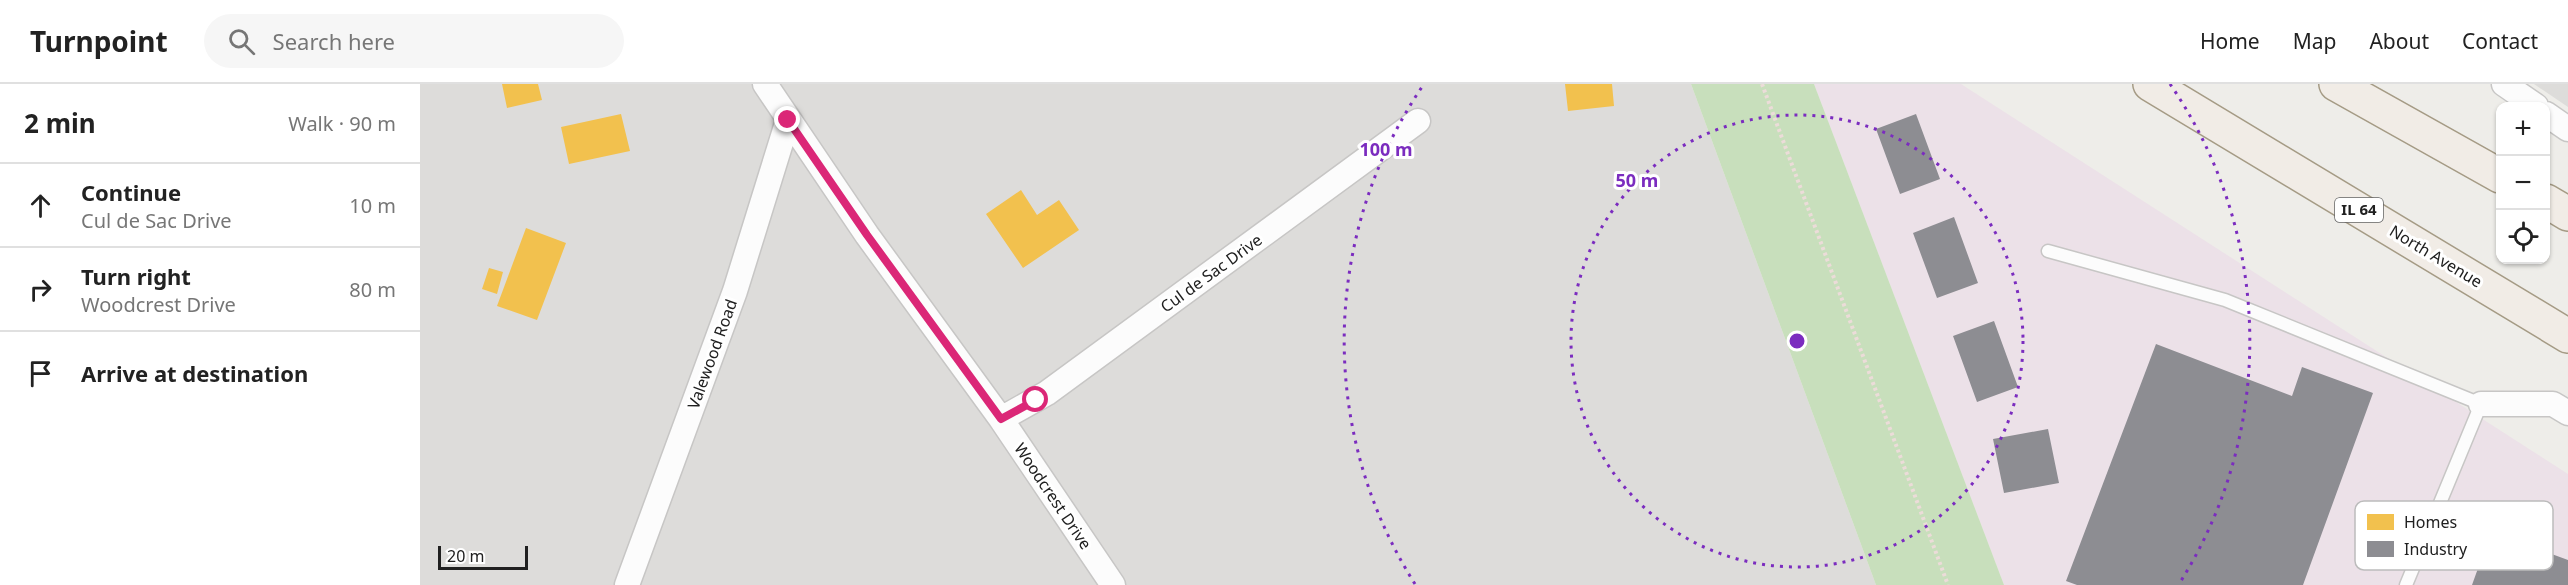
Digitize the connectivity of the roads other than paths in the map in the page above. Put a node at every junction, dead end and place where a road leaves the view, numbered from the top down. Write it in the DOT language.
graph roads {
  1 [pos="765,84"];
  2 [pos="2150,84"];
  3 [pos="2336,84"];
  4 [pos="2504,84"];
  5 [pos="2529,102"];
  6 [pos="2550,117"];
  7 [pos="788,120"];
  8 [pos="1418,122"];
  9 [pos="2568,129"];
  10 [pos="2496,174"];
  11 [pos="2550,203"];
  12 [pos="2568,214"];
  13 [pos="2048,251"];
  14 [pos="2568,336"];
  15 [pos="2481,404"];
  16 [pos="2568,413"];
  17 [pos="1001,419"];
  18 [pos="2441,501"];
  19 [pos="2412,570"];
  20 [pos="627,585"];
  21 [pos="1113,585"];
  22 [pos="2406,585"];
  1 -- 7 [label="street, Woodcrest Drive"];
  2 -- 14 [label="main road, North Avenue / IL 64"];
  3 -- 10 [label="main road"];
  4 -- 5 [label="street"];
  6 -- 9 [label="street"];
  7 -- 17 [label="street, Woodcrest Drive"];
  7 -- 20 [label="street, Valewood Road"];
  8 -- 17 [label="street, Cul de Sac Drive"];
  11 -- 12 [label="main road"];
  13 -- 15 [label="lane"];
  15 -- 16 [label="street"];
  15 -- 18 [label="lane"];
  17 -- 21 [label="street, Woodcrest Drive"];
  19 -- 22 [label="lane"];
}
